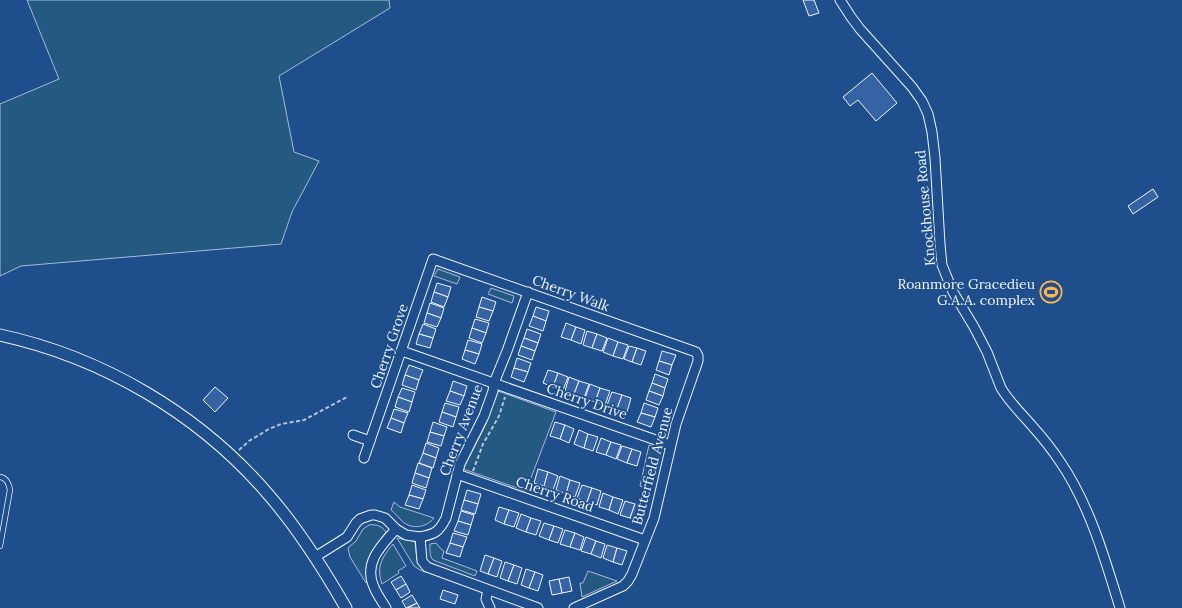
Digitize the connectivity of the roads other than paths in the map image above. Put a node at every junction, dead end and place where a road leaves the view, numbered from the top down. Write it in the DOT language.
graph roads {
  1 [pos="840,0"];
  2 [pos="433,259"];
  3 [pos="528,292"];
  4 [pos="0,336"];
  5 [pos="402,351"];
  6 [pos="698,356"];
  7 [pos="494,383"];
  8 [pos="353,435"];
  9 [pos="370,441"];
  10 [pos="670,445"];
  11 [pos="364,458"];
  12 [pos="457,474"];
  13 [pos="0,477"];
  14 [pos="396,529"];
  15 [pos="420,537"];
  16 [pos="645,540"];
  17 [pos="0,546"];
  18 [pos="316,557"];
  19 [pos="488,590"];
  20 [pos="346,608"];
  21 [pos="386,608"];
  22 [pos="490,608"];
  23 [pos="538,608"];
  24 [pos="574,608"];
  25 [pos="1120,608"];
  1 -- 25 [label="street, Knockhouse Road"];
  2 -- 3 [label="street, Cherry Walk"];
  2 -- 5 [label="street, Cherry Grove"];
  3 -- 6 [label="street, Cherry Walk"];
  3 -- 7 [label="street, Cherry Avenue"];
  4 -- 18 [label="street"];
  5 -- 7 [label="street, Cherry Drive"];
  5 -- 9 [label="street, Cherry Grove"];
  6 -- 10 [label="street, Butterfield Avenue"];
  7 -- 10 [label="street, Cherry Drive"];
  7 -- 12 [label="street, Cherry Avenue"];
  8 -- 9 [label="street"];
  9 -- 11 [label="street, Cherry Grove"];
  10 -- 16 [label="street, Butterfield Avenue"];
  12 -- 15 [label="street, Cherry Avenue"];
  12 -- 16 [label="street, Cherry Road"];
  13 -- 17 [label="lane"];
  14 -- 15 [label="street"];
  14 -- 18 [label="street"];
  14 -- 21 [label="street"];
  15 -- 19 [label="street"];
  16 -- 24 [label="street, Butterfield Avenue"];
  18 -- 20 [label="street"];
  19 -- 22 [label="street"];
  19 -- 23 [label="street"];
}
